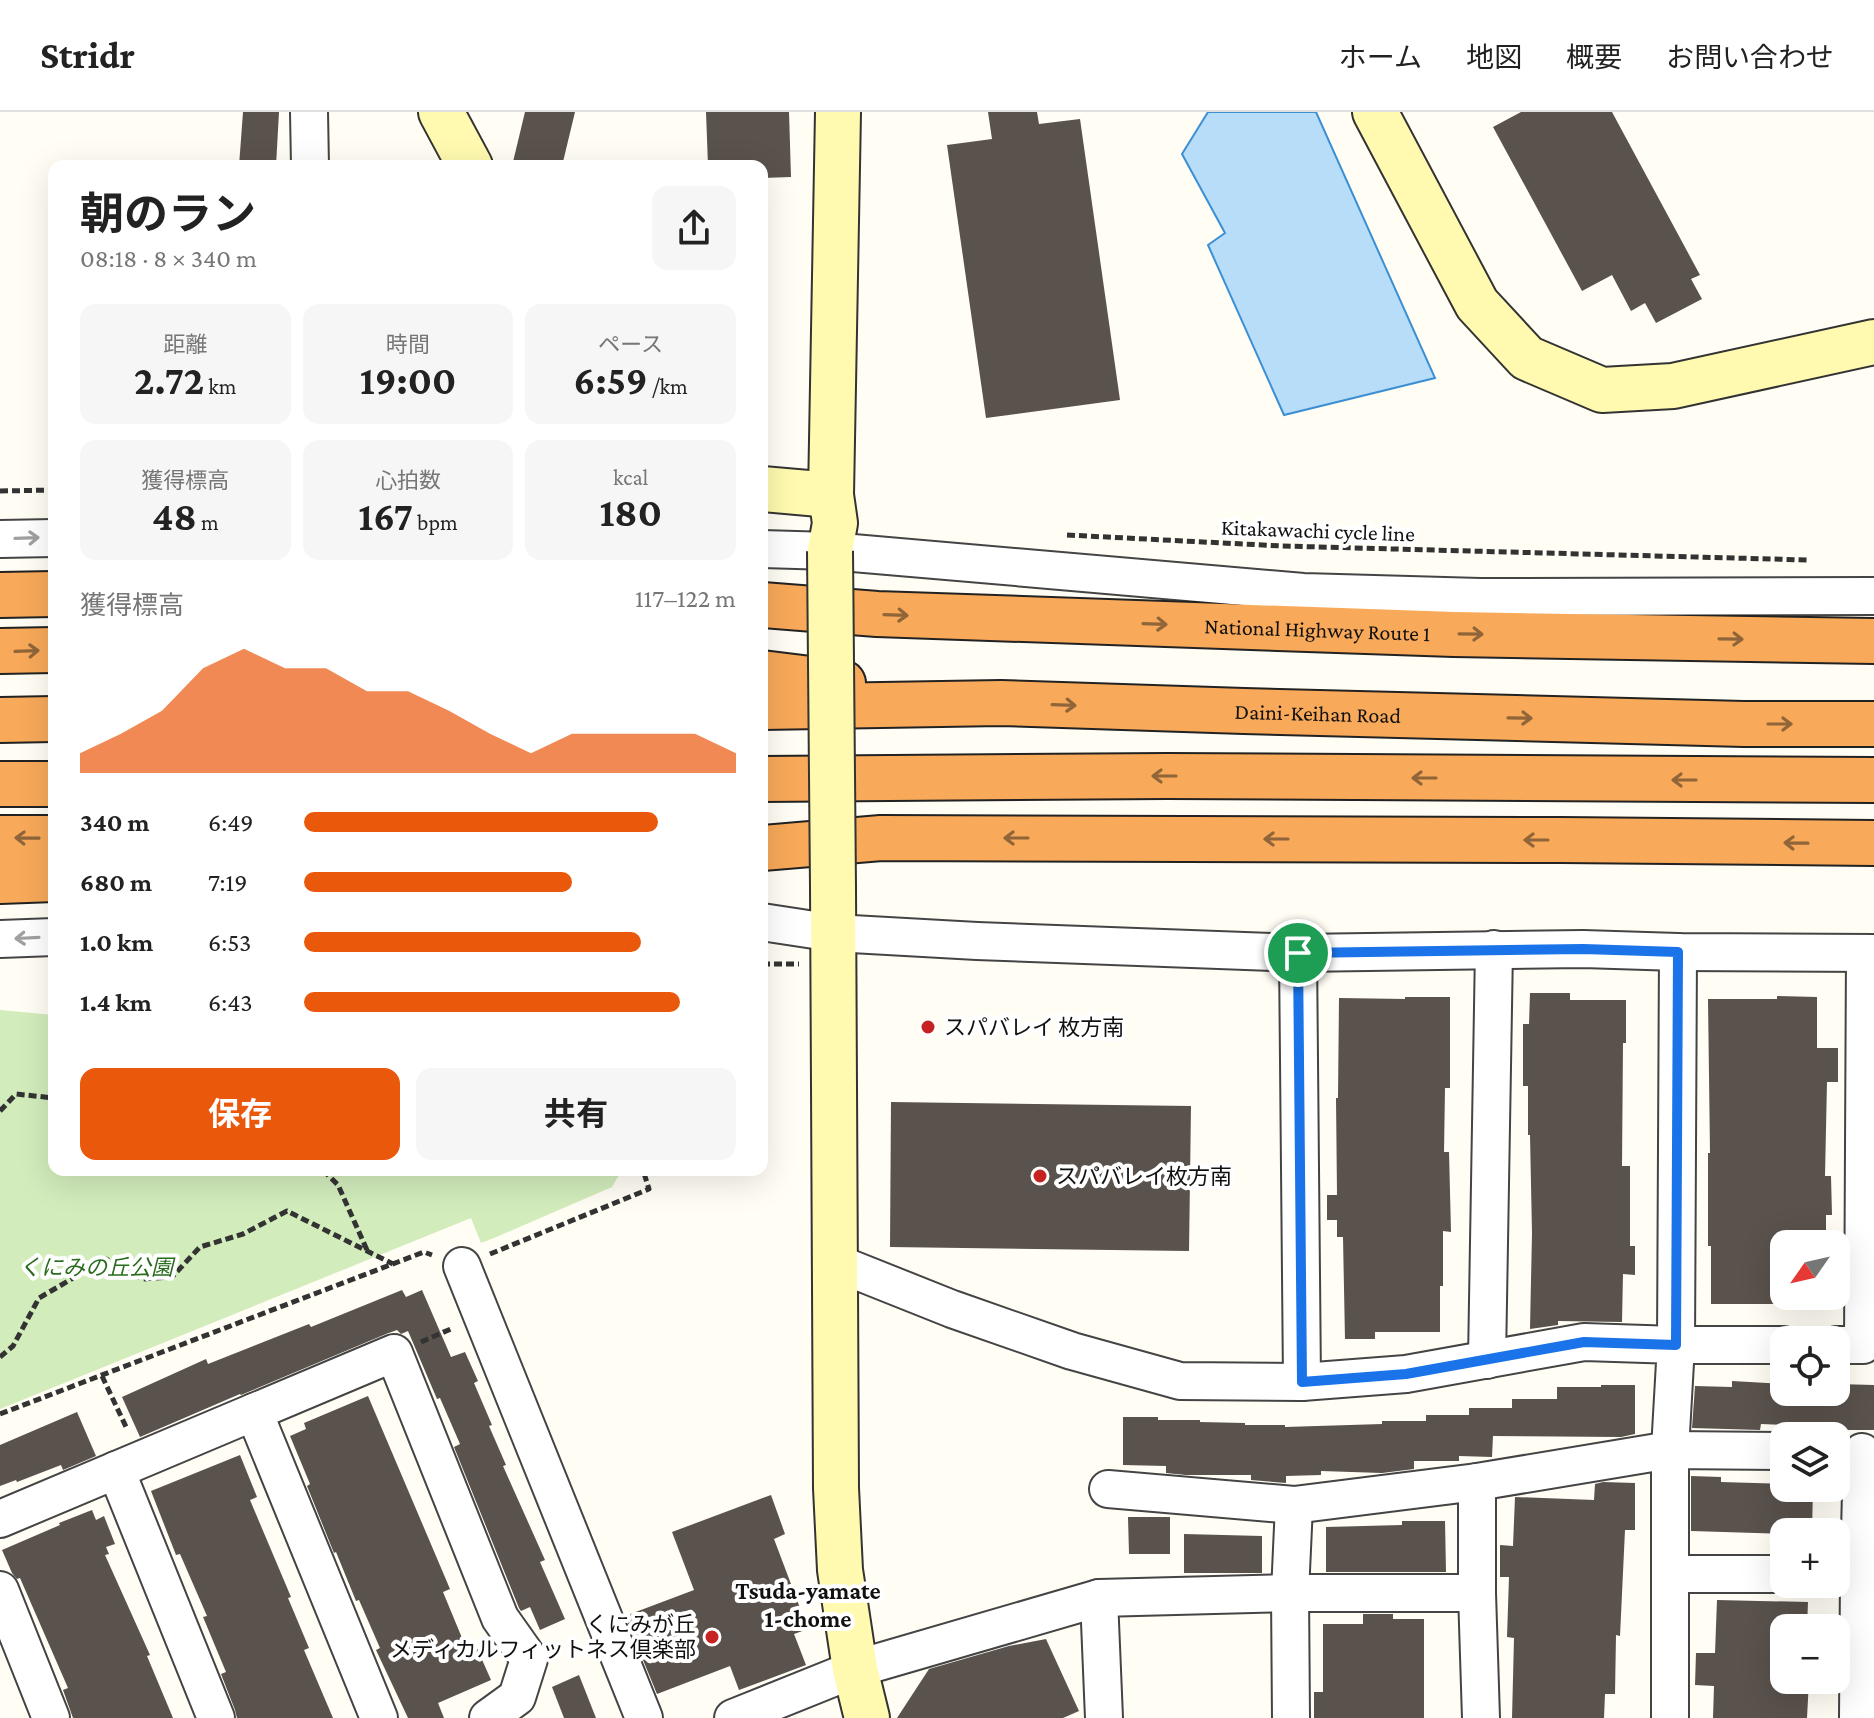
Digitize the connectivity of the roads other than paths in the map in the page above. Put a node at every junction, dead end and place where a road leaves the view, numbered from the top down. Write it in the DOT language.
graph roads {
  1 [pos="309,112"];
  2 [pos="441,112"];
  3 [pos="838,112"];
  4 [pos="1375,112"];
  5 [pos="310,160"];
  6 [pos="467,160"];
  7 [pos="1874,342"];
  8 [pos="768,490"];
  9 [pos="831,495"];
  10 [pos="48,538"];
  11 [pos="0,539"];
  12 [pos="768,549"];
  13 [pos="830,551"];
  14 [pos="48,594"];
  15 [pos="0,595"];
  16 [pos="1874,596"];
  17 [pos="768,605"];
  18 [pos="1874,641"];
  19 [pos="48,650"];
  20 [pos="0,651"];
  21 [pos="768,674"];
  22 [pos="1001,703"];
  23 [pos="768,707"];
  24 [pos="48,719"];
  25 [pos="0,720"];
  26 [pos="1874,724"];
  27 [pos="1054,777"];
  28 [pos="768,779"];
  29 [pos="1874,780"];
  30 [pos="0,784"];
  31 [pos="48,784"];
  32 [pos="768,805"];
  33 [pos="0,838"];
  34 [pos="48,838"];
  35 [pos="1874,843"];
  36 [pos="768,847"];
  37 [pos="48,879"];
  38 [pos="0,881"];
  39 [pos="768,923"];
  40 [pos="834,933"];
  41 [pos="48,937"];
  42 [pos="0,939"];
  43 [pos="1494,949"];
  44 [pos="1678,952"];
  45 [pos="1298,953"];
  46 [pos="1870,953"];
  47 [pos="834,1262"];
  48 [pos="462,1266"];
  49 [pos="1676,1345"];
  50 [pos="1770,1345"];
  51 [pos="1858,1345"];
  52 [pos="1487,1360"];
  53 [pos="1302,1382"];
  54 [pos="254,1412"];
  55 [pos="1670,1450"];
  56 [pos="1770,1451"];
  57 [pos="1857,1452"];
  58 [pos="128,1465"];
  59 [pos="1477,1482"];
  60 [pos="1108,1489"];
  61 [pos="1294,1505"];
  62 [pos="0,1519"];
  63 [pos="1850,1546"];
  64 [pos="1670,1574"];
  65 [pos="1770,1574"];
  66 [pos="0,1590"];
  67 [pos="1290,1593"];
  68 [pos="1477,1593"];
  69 [pos="1099,1598"];
  70 [pos="1850,1598"];
  71 [pos="855,1669"];
  72 [pos="51,1718"];
  73 [pos="216,1718"];
  74 [pos="379,1718"];
  75 [pos="488,1718"];
  76 [pos="644,1718"];
  77 [pos="733,1718"];
  78 [pos="867,1718"];
  79 [pos="1104,1718"];
  80 [pos="1291,1718"];
  81 [pos="1481,1718"];
  82 [pos="1670,1718"];
  83 [pos="1858,1718"];
  1 -- 5 [label="street"];
  2 -- 6 [label="street"];
  3 -- 9 [label="street"];
  4 -- 7 [label="street"];
  8 -- 9 [label="street"];
  9 -- 13 [label="street"];
  11 -- 10 [label="street, one-way"];
  12 -- 13 [label="street"];
  13 -- 16 [label="street"];
  13 -- 40 [label="street, bridge"];
  14 -- 15 [label="highway"];
  17 -- 18 [label="highway, National Highway Route 1, one-way"];
  20 -- 19 [label="highway, one-way"];
  21 -- 22 [label="highway"];
  22 -- 23 [label="highway, Daini-Keihan Road"];
  22 -- 26 [label="highway, Daini-Keihan Road, one-way"];
  24 -- 25 [label="highway"];
  27 -- 28 [label="highway"];
  29 -- 27 [label="highway, one-way"];
  27 -- 32 [label="highway"];
  30 -- 31 [label="highway"];
  34 -- 33 [label="highway, one-way"];
  35 -- 36 [label="highway, one-way"];
  37 -- 38 [label="highway"];
  39 -- 40 [label="street"];
  40 -- 45 [label="street"];
  40 -- 47 [label="street"];
  41 -- 42 [label="street, one-way"];
  43 -- 44 [label="street"];
  43 -- 45 [label="street"];
  43 -- 52 [label="street"];
  44 -- 46 [label="street"];
  44 -- 49 [label="street"];
  45 -- 53 [label="street"];
  46 -- 51 [label="street"];
  47 -- 53 [label="street"];
  47 -- 71 [label="street"];
  48 -- 76 [label="street"];
  49 -- 50 [label="street"];
  49 -- 52 [label="street"];
  49 -- 55 [label="street"];
  52 -- 53 [label="street"];
  54 -- 58 [label="street"];
  54 -- 74 [label="street"];
  54 -- 75 [label="street"];
  55 -- 56 [label="street"];
  55 -- 59 [label="street"];
  55 -- 64 [label="street"];
  57 -- 63 [label="street"];
  58 -- 62 [label="street"];
  58 -- 73 [label="street"];
  59 -- 61 [label="street"];
  59 -- 68 [label="street"];
  60 -- 61 [label="street"];
  61 -- 67 [label="street"];
  64 -- 65 [label="street"];
  64 -- 82 [label="street"];
  66 -- 72 [label="street"];
  67 -- 68 [label="street"];
  67 -- 69 [label="street"];
  67 -- 80 [label="street"];
  68 -- 81 [label="street"];
  69 -- 71 [label="street"];
  69 -- 79 [label="street"];
  70 -- 83 [label="street"];
  71 -- 77 [label="street"];
  71 -- 78 [label="street"];
}
